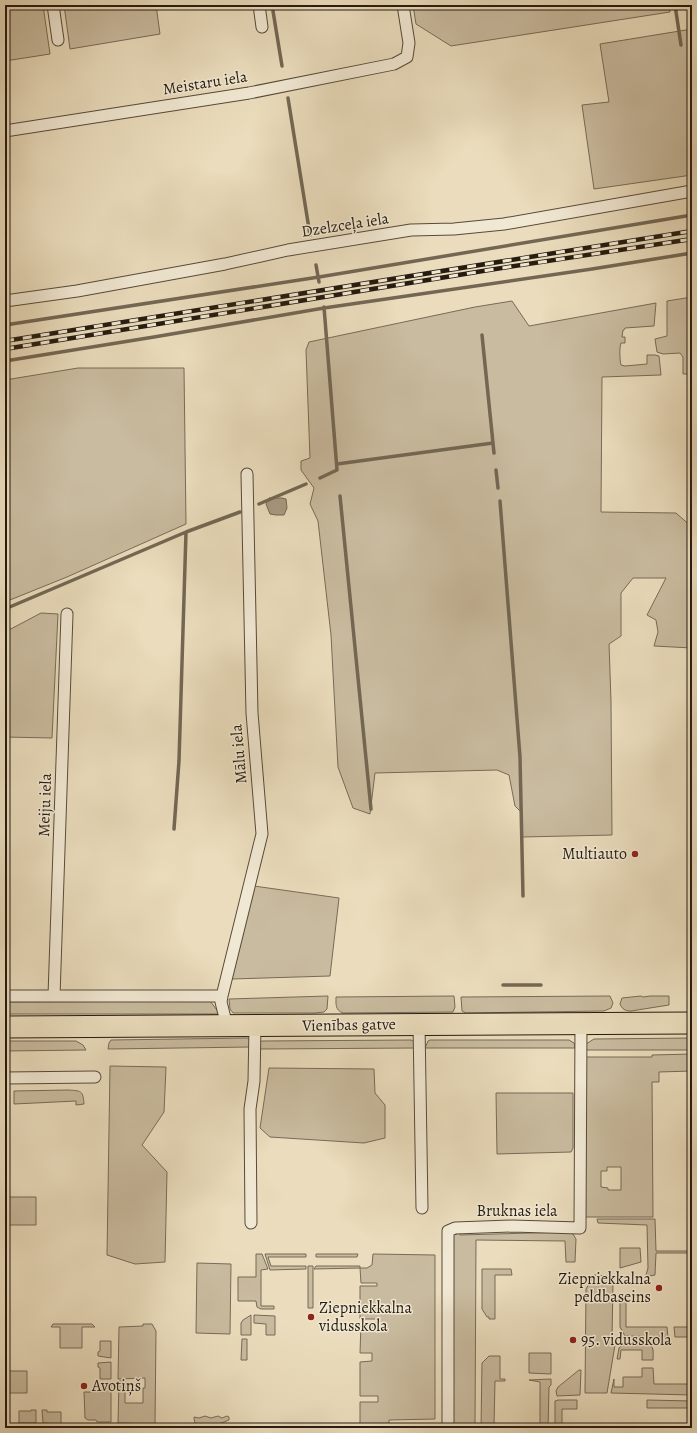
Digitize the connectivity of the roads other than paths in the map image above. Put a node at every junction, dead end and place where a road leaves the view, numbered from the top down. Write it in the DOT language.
graph roads {
  1 [pos="53,5"];
  2 [pos="259,5"];
  3 [pos="403,5"];
  4 [pos="262,27"];
  5 [pos="58,40"];
  6 [pos="5,131"];
  7 [pos="692,191"];
  8 [pos="5,302"];
  9 [pos="247,474"];
  10 [pos="67,614"];
  11 [pos="5,996"];
  12 [pos="54,996"];
  13 [pos="222,996"];
  14 [pos="692,1023"];
  15 [pos="419,1024"];
  16 [pos="581,1024"];
  17 [pos="227,1026"];
  18 [pos="255,1026"];
  19 [pos="5,1027"];
  20 [pos="95,1077"];
  21 [pos="5,1078"];
  22 [pos="422,1208"];
  23 [pos="250,1223"];
  24 [pos="448,1428"];
  1 -- 5 [label="street"];
  2 -- 4 [label="street"];
  3 -- 6 [label="street, Meistaru iela"];
  7 -- 8 [label="street, Dzelzceļa iela"];
  9 -- 13 [label="street, Mālu iela"];
  10 -- 12 [label="street, Meiju iela"];
  11 -- 12 [label="street"];
  12 -- 13 [label="street"];
  13 -- 17 [label="street, Mālu iela"];
  14 -- 16 [label="highway, Vienības gatve"];
  15 -- 16 [label="highway, Vienības gatve"];
  15 -- 18 [label="highway, Vienības gatve"];
  15 -- 22 [label="street"];
  16 -- 24 [label="street, Bruknas iela"];
  17 -- 18 [label="highway, Vienības gatve"];
  17 -- 19 [label="highway, Vienības gatve"];
  18 -- 23 [label="street"];
  20 -- 21 [label="street"];
}
